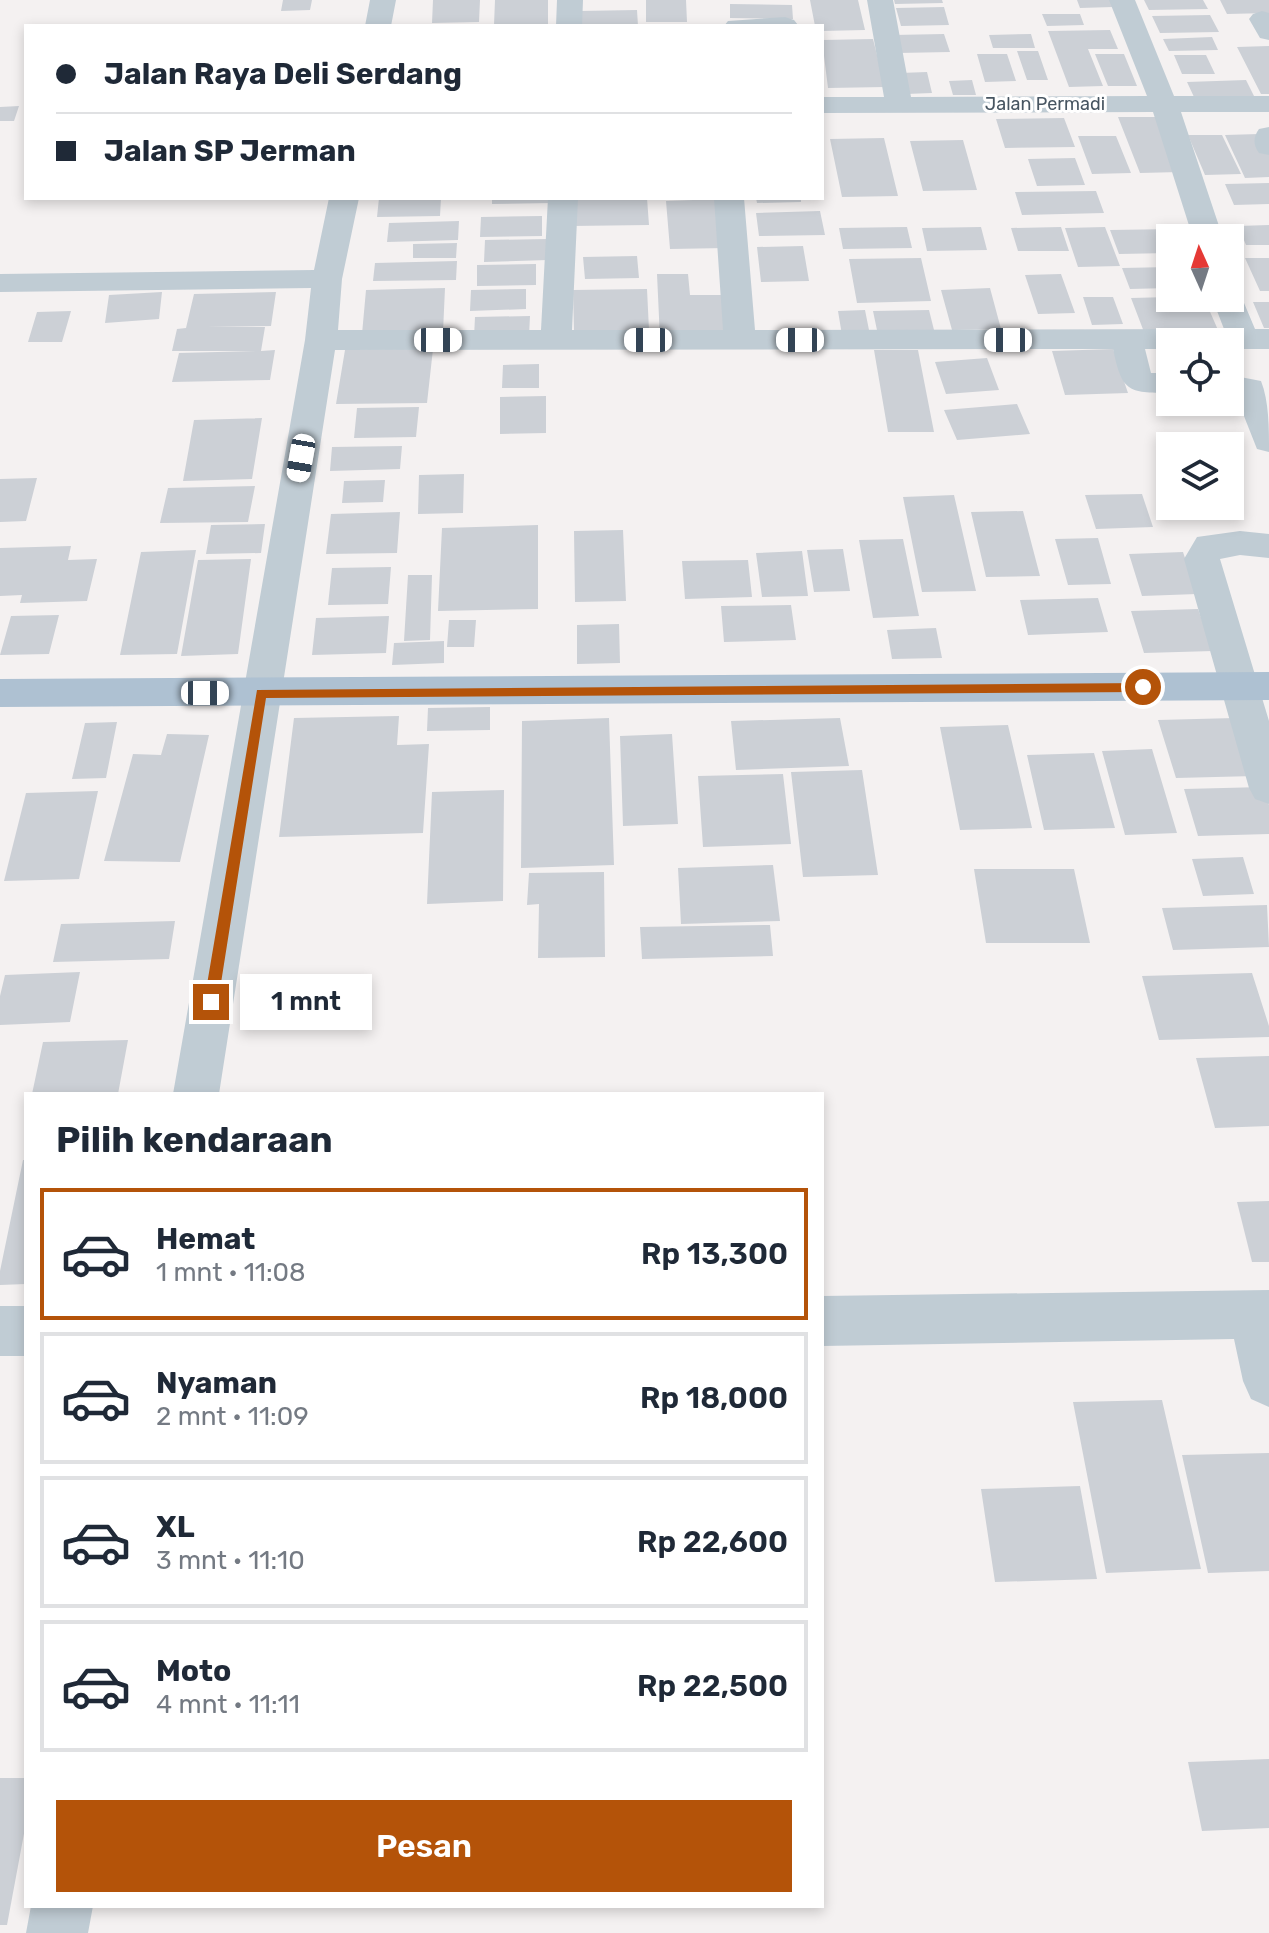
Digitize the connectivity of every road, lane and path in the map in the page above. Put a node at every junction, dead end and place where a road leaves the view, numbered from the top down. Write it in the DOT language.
graph roads {
  1 [pos="383,0"];
  2 [pos="570,0"];
  3 [pos="880,0"];
  4 [pos="1122,0"];
  5 [pos="378,24"];
  6 [pos="569,24"];
  7 [pos="1164,104"];
  8 [pos="1269,104"];
  9 [pos="824,105"];
  10 [pos="899,105"];
  11 [pos="1269,135"];
  12 [pos="1269,147"];
  13 [pos="344,200"];
  14 [pos="563,200"];
  15 [pos="729,200"];
  16 [pos="1203,224"];
  17 [pos="327,279"];
  18 [pos="0,283"];
  19 [pos="1238,312"];
  20 [pos="1256,339"];
  21 [pos="321,340"];
  22 [pos="740,340"];
  23 [pos="1127,340"];
  24 [pos="556,341"];
  25 [pos="1156,383"];
  26 [pos="1244,387"];
  27 [pos="1269,441"];
  28 [pos="1269,546"];
  29 [pos="1253,686"];
  30 [pos="0,693"];
  31 [pos="261,693"];
  32 [pos="1269,788"];
  33 [pos="196,1092"];
  34 [pos="1262,1314"];
  35 [pos="824,1321"];
  36 [pos="0,1331"];
  37 [pos="24,1331"];
  38 [pos="1269,1381"];
  39 [pos="62,1908"];
  40 [pos="57,1933"];
  1 -- 5 [label="street"];
  2 -- 6 [label="street"];
  3 -- 10 [label="street"];
  4 -- 7 [label="street"];
  7 -- 8 [label="street, Jalan Permadi"];
  7 -- 10 [label="street, Jalan Permadi"];
  7 -- 16 [label="street"];
  9 -- 10 [label="street, Jalan Permadi"];
  11 -- 12 [label="street"];
  13 -- 17 [label="street"];
  14 -- 24 [label="street"];
  15 -- 22 [label="street"];
  17 -- 18 [label="street"];
  17 -- 21 [label="street"];
  19 -- 20 [label="street"];
  20 -- 23 [label="street"];
  21 -- 24 [label="street"];
  21 -- 31 [label="street"];
  22 -- 23 [label="street"];
  22 -- 24 [label="street"];
  23 -- 25 [label="street"];
  26 -- 27 [label="street"];
  28 -- 29 [label="street"];
  29 -- 31 [label="main road"];
  29 -- 32 [label="street"];
  30 -- 31 [label="main road"];
  31 -- 33 [label="street"];
  34 -- 35 [label="street"];
  34 -- 38 [label="street"];
  36 -- 37 [label="street"];
  39 -- 40 [label="street"];
}
